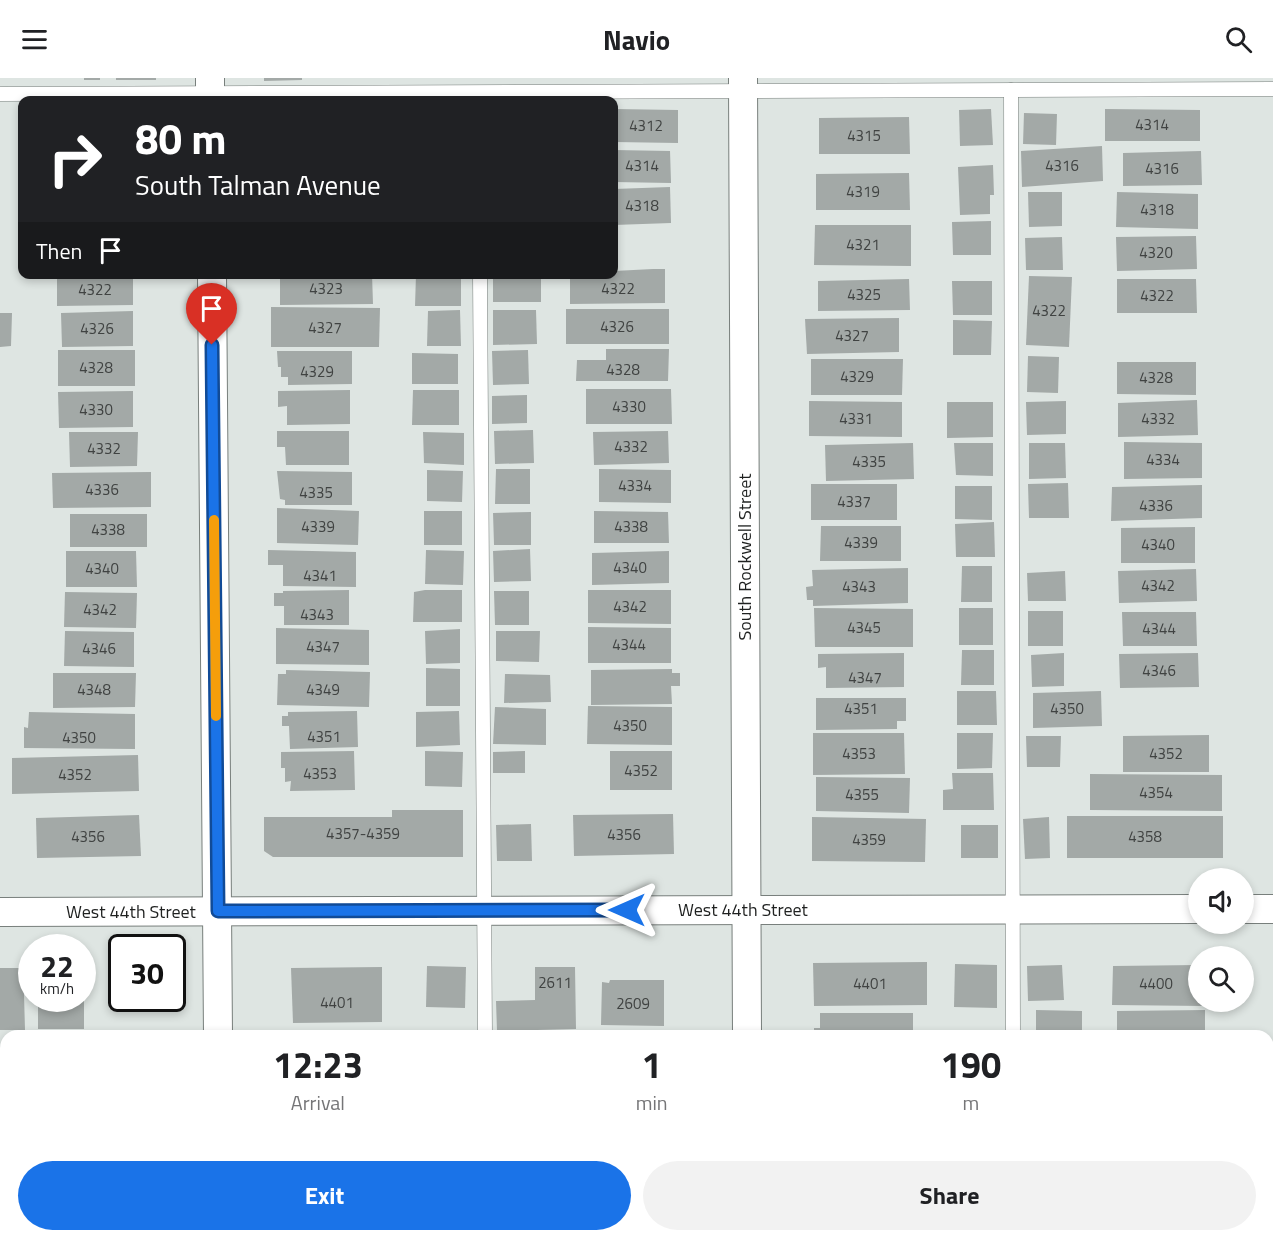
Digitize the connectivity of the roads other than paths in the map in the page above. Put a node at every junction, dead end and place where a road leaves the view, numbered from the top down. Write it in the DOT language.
graph roads {
  1 [pos="743,85"];
  2 [pos="1273,89"];
  3 [pos="1011,90"];
  4 [pos="210,91"];
  5 [pos="0,94"];
  6 [pos="478,96"];
  7 [pos="212,279"];
  8 [pos="480,279"];
  9 [pos="1013,909"];
  10 [pos="1188,909"];
  11 [pos="1254,909"];
  12 [pos="1273,909"];
  13 [pos="746,910"];
  14 [pos="218,911"];
  15 [pos="484,911"];
  16 [pos="0,912"];
  17 [pos="218,1030"];
  18 [pos="485,1030"];
  19 [pos="747,1030"];
  20 [pos="1013,1030"];
  1 -- 3 [label="lane"];
  1 -- 6 [label="lane"];
  1 -- 13 [label="street, South Rockwell Street"];
  2 -- 3 [label="lane"];
  3 -- 9 [label="lane"];
  4 -- 5 [label="lane"];
  4 -- 6 [label="lane"];
  7 -- 14 [label="street"];
  8 -- 15 [label="lane"];
  9 -- 10 [label="street, West 44th Street"];
  9 -- 13 [label="street, West 44th Street"];
  9 -- 20 [label="lane"];
  11 -- 12 [label="street"];
  13 -- 15 [label="street, West 44th Street"];
  13 -- 19 [label="street, South Rockwell Street"];
  14 -- 15 [label="street, West 44th Street"];
  14 -- 16 [label="street, West 44th Street"];
  14 -- 17 [label="street"];
  15 -- 18 [label="lane"];
}
